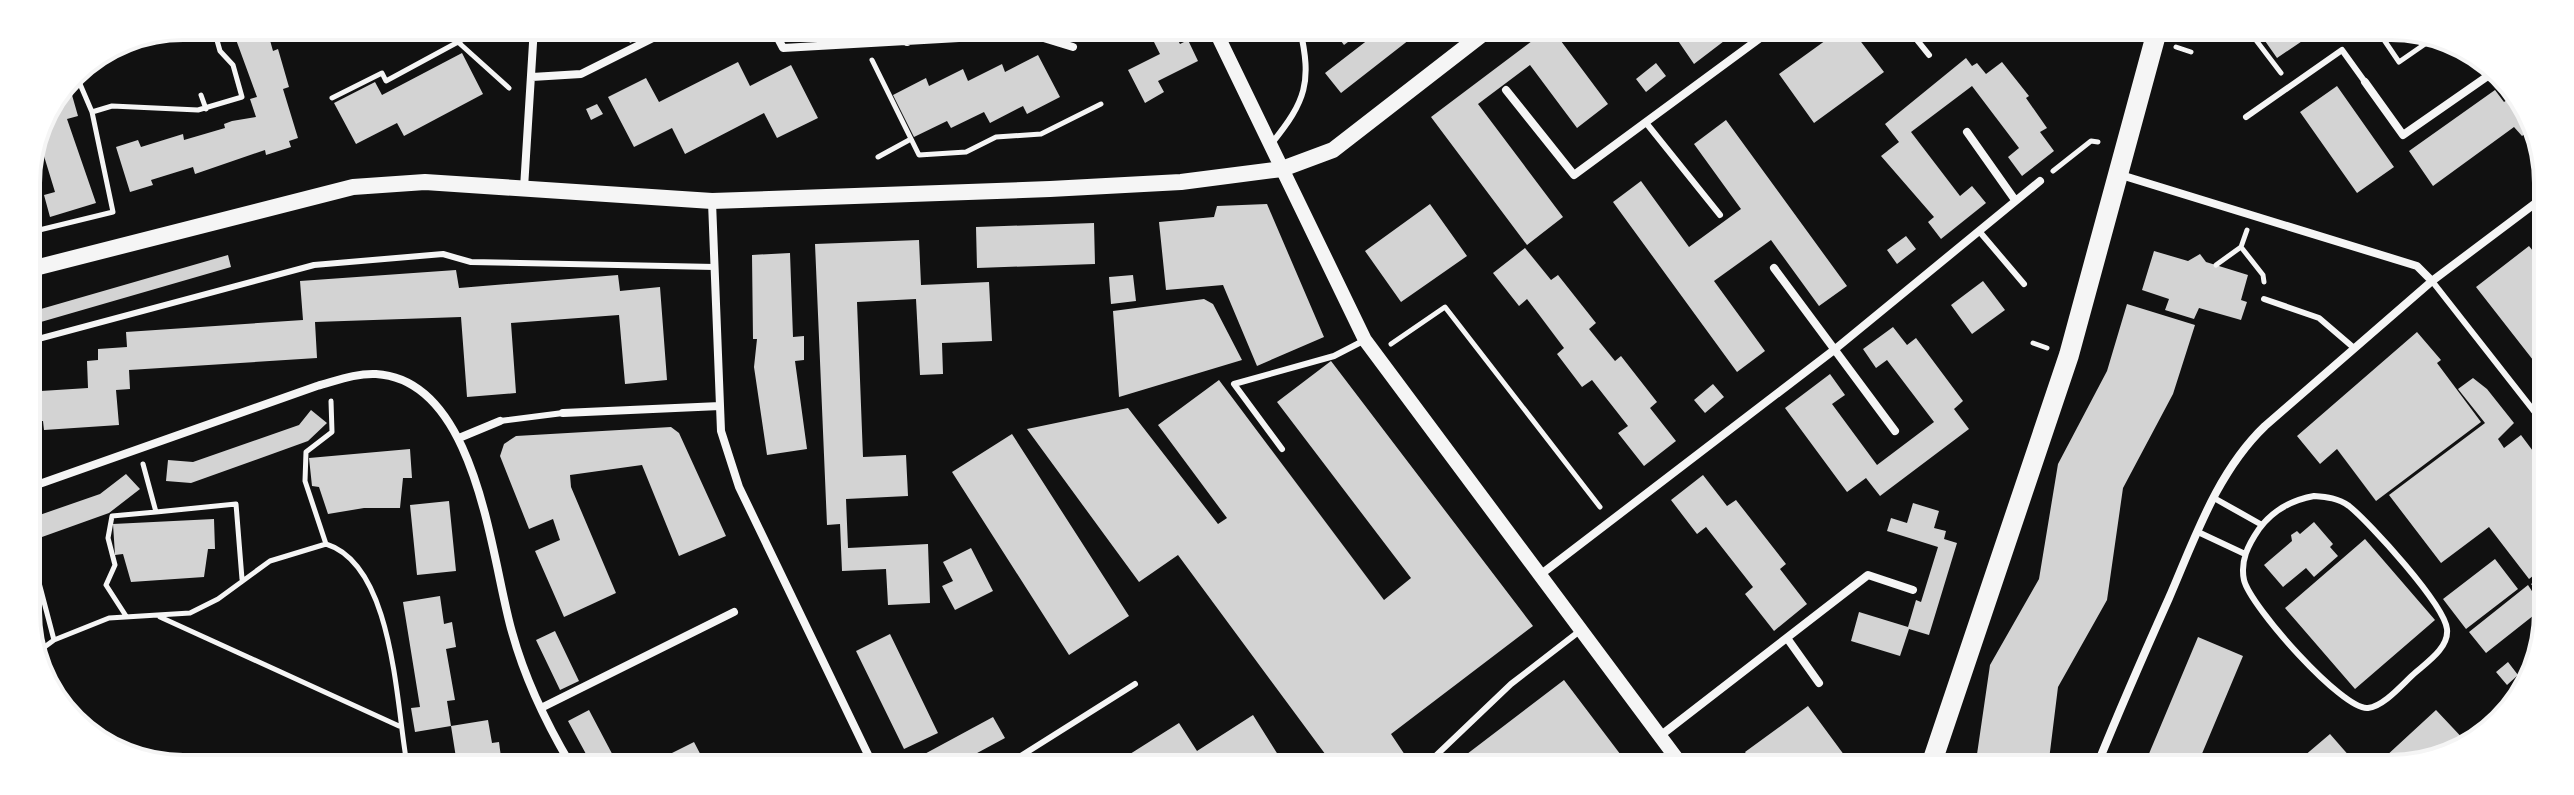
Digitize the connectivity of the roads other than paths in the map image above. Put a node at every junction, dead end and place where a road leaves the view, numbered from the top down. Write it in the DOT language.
graph roads {
  1 [pos="533,40"];
  2 [pos="649,40"];
  3 [pos="779,40"];
  4 [pos="925,40"];
  5 [pos="1050,40"];
  6 [pos="1220,40"];
  7 [pos="1302,40"];
  8 [pos="1475,40"];
  9 [pos="1758,40"];
  10 [pos="1917,40"];
  11 [pos="2163,40"];
  12 [pos="907,42"];
  13 [pos="1073,47"];
  14 [pos="1929,55"];
  15 [pos="532,77"];
  16 [pos="2487,77"];
  17 [pos="2365,82"];
  18 [pos="1506,90"];
  19 [pos="2246,117"];
  20 [pos="1647,124"];
  21 [pos="1967,132"];
  22 [pos="1270,145"];
  23 [pos="1282,169"];
  24 [pos="2120,174"];
  25 [pos="2040,181"];
  26 [pos="524,188"];
  27 [pos="2015,200"];
  28 [pos="712,201"];
  29 [pos="2534,204"];
  30 [pos="1720,215"];
  31 [pos="1979,231"];
  32 [pos="40,267"];
  33 [pos="715,267"];
  34 [pos="1774,268"];
  35 [pos="2432,281"];
  36 [pos="2024,284"];
  37 [pos="2264,299"];
  38 [pos="40,339"];
  39 [pos="1365,340"];
  40 [pos="2354,348"];
  41 [pos="1834,350"];
  42 [pos="720,406"];
  43 [pos="2534,411"];
  44 [pos="563,413"];
  45 [pos="500,421"];
  46 [pos="1895,431"];
  47 [pos="459,438"];
  48 [pos="1282,449"];
  49 [pos="40,484"];
  50 [pos="2214,498"];
  51 [pos="2262,525"];
  52 [pos="2198,532"];
  53 [pos="2245,554"];
  54 [pos="1540,575"];
  55 [pos="1913,590"];
  56 [pos="734,612"];
  57 [pos="1581,630"];
  58 [pos="1787,638"];
  59 [pos="1819,683"];
  60 [pos="1135,684"];
  61 [pos="541,708"];
  62 [pos="1660,736"];
  63 [pos="566,755"];
  64 [pos="868,755"];
  65 [pos="1022,755"];
  66 [pos="1437,755"];
  67 [pos="1674,755"];
  68 [pos="1934,755"];
  69 [pos="2102,755"];
  1 -- 15 [label="street"];
  2 -- 15 [label="street"];
  3 -- 12 [label="street"];
  4 -- 12 [label="street"];
  5 -- 13 [label="street"];
  6 -- 22 [label="street"];
  7 -- 22 [label="lane"];
  8 -- 23 [label="main road"];
  9 -- 20 [label="street"];
  10 -- 14 [label="lane"];
  11 -- 24 [label="main road"];
  15 -- 26 [label="street"];
  16 -- 17 [label="street"];
  17 -- 19 [label="lane"];
  18 -- 20 [label="street"];
  20 -- 30 [label="lane"];
  21 -- 27 [label="street"];
  22 -- 23 [label="street"];
  23 -- 28 [label="main road"];
  23 -- 39 [label="street"];
  24 -- 35 [label="street"];
  24 -- 68 [label="main road"];
  25 -- 27 [label="street"];
  26 -- 28 [label="main road"];
  26 -- 32 [label="main road"];
  27 -- 31 [label="street"];
  28 -- 33 [label="street"];
  29 -- 35 [label="street"];
  31 -- 36 [label="lane"];
  31 -- 41 [label="street"];
  33 -- 38 [label="lane"];
  33 -- 42 [label="street"];
  34 -- 41 [label="street"];
  35 -- 40 [label="street"];
  35 -- 43 [label="lane"];
  37 -- 40 [label="lane"];
  39 -- 48 [label="lane"];
  39 -- 54 [label="street"];
  40 -- 50 [label="street"];
  41 -- 46 [label="street"];
  41 -- 54 [label="street"];
  42 -- 44 [label="street"];
  42 -- 64 [label="street"];
  44 -- 45 [label="lane"];
  45 -- 47 [label="street"];
  47 -- 49 [label="street"];
  47 -- 61 [label="street"];
  50 -- 51 [label="lane"];
  50 -- 52 [label="street"];
  51 -- 53 [label="lane"];
  51 -- 53 [label="lane"];
  52 -- 53 [label="lane"];
  52 -- 69 [label="street"];
  54 -- 57 [label="street"];
  55 -- 58 [label="street"];
  56 -- 61 [label="street"];
  57 -- 62 [label="street"];
  57 -- 66 [label="lane"];
  58 -- 59 [label="street"];
  58 -- 62 [label="street"];
  60 -- 65 [label="lane"];
  61 -- 63 [label="street"];
  62 -- 67 [label="street"];
}
